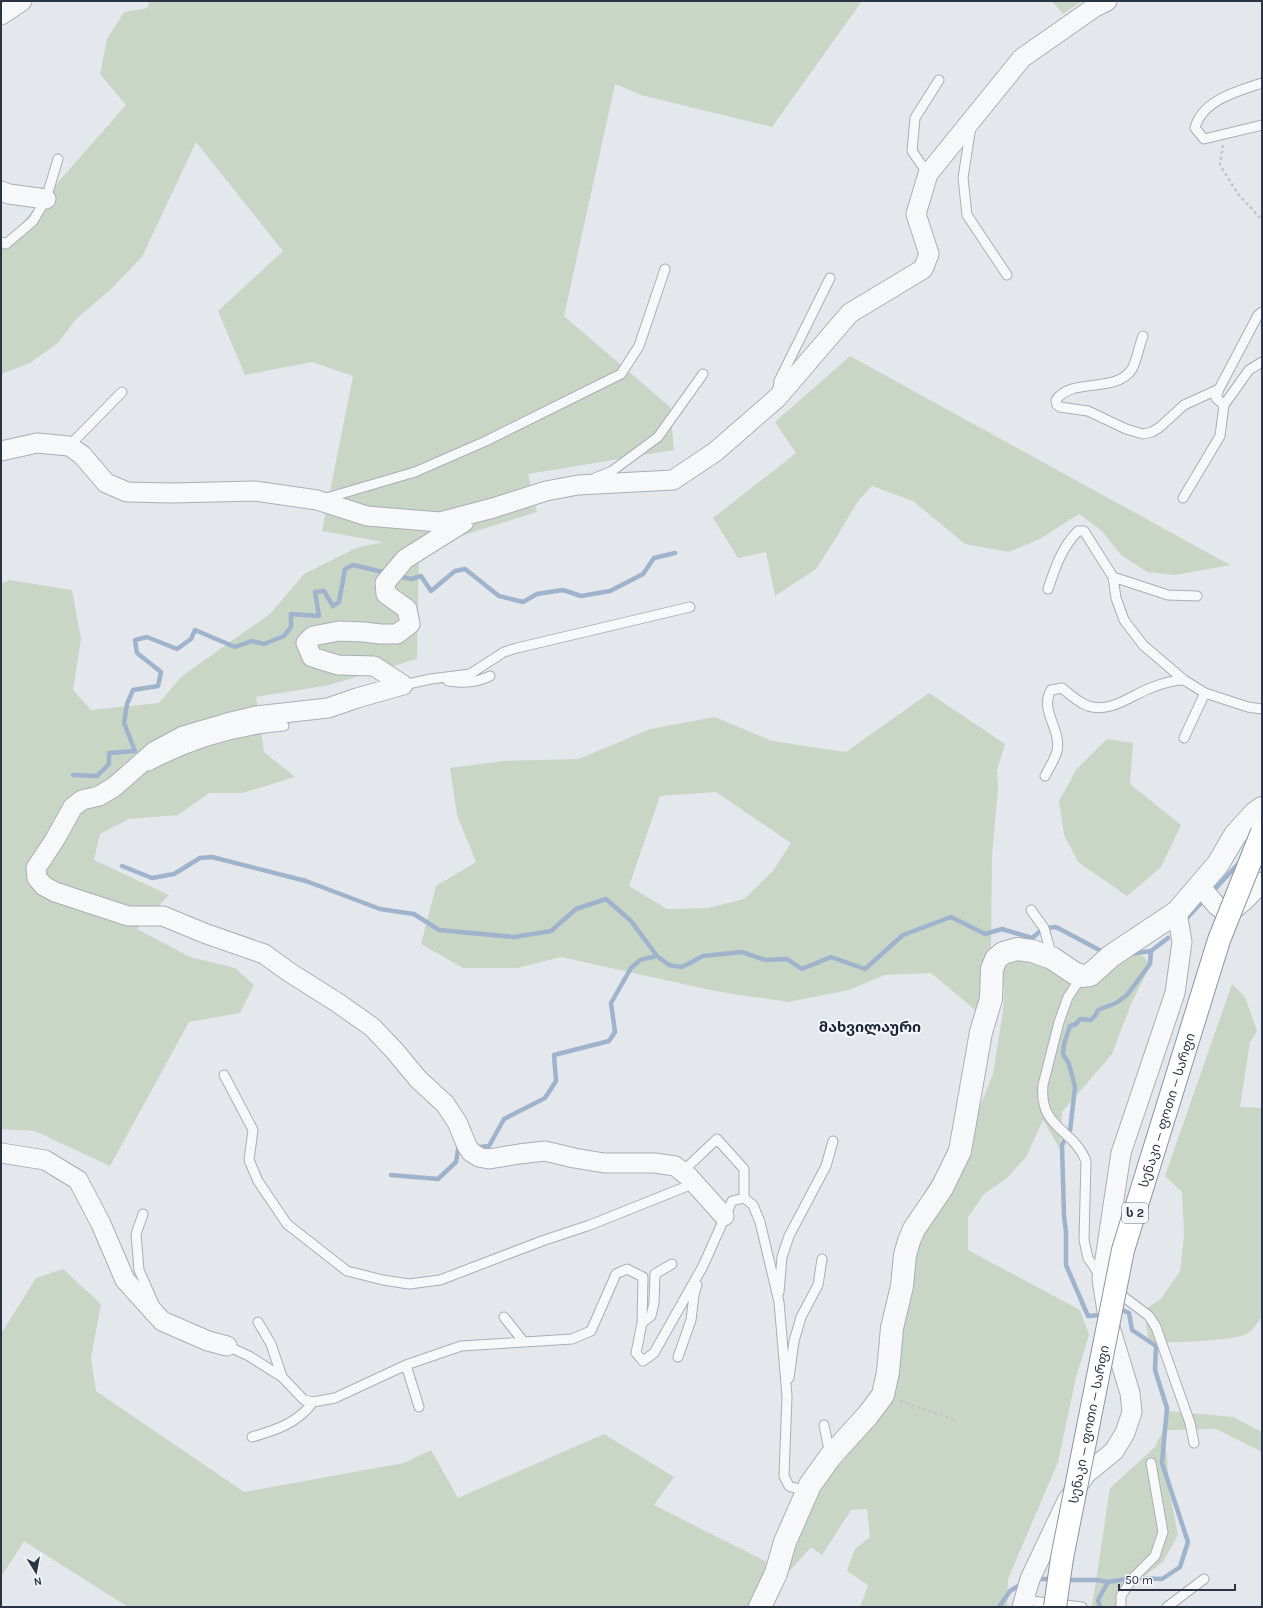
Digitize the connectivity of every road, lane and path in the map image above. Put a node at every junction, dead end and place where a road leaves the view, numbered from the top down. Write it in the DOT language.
graph roads {
  1 [pos="22,1"];
  2 [pos="1107,1"];
  3 [pos="1,15"];
  4 [pos="939,80"];
  5 [pos="1262,84"];
  6 [pos="972,119"];
  7 [pos="1262,125"];
  8 [pos="1225,133"];
  9 [pos="58,159"];
  10 [pos="928,174"];
  11 [pos="1,192"];
  12 [pos="46,199"];
  13 [pos="1262,220"];
  14 [pos="1,242"];
  15 [pos="665,269"];
  16 [pos="1007,275"];
  17 [pos="830,278"];
  18 [pos="1262,312"];
  19 [pos="1143,336"];
  20 [pos="1262,362"];
  21 [pos="702,374"];
  22 [pos="1219,389"];
  23 [pos="122,392"];
  24 [pos="777,398"];
  25 [pos="1224,405"];
  26 [pos="69,446"];
  27 [pos="1,451"];
  28 [pos="578,485"];
  29 [pos="1183,498"];
  30 [pos="317,500"];
  31 [pos="480,512"];
  32 [pos="1113,577"];
  33 [pos="1048,589"];
  34 [pos="1197,596"];
  35 [pos="690,607"];
  36 [pos="490,676"];
  37 [pos="431,679"];
  38 [pos="1184,680"];
  39 [pos="403,685"];
  40 [pos="1205,692"];
  41 [pos="1262,708"];
  42 [pos="284,726"];
  43 [pos="1184,738"];
  44 [pos="1045,776"];
  45 [pos="122,780"];
  46 [pos="1262,808"];
  47 [pos="1262,832"];
  48 [pos="1262,882"];
  49 [pos="1207,895"];
  50 [pos="1031,910"];
  51 [pos="1177,912"];
  52 [pos="1052,958"];
  53 [pos="1082,976"];
  54 [pos="224,1075"];
  55 [pos="833,1141"];
  56 [pos="1,1153"];
  57 [pos="689,1177"];
  58 [pos="744,1198"];
  59 [pos="143,1214"];
  60 [pos="724,1216"];
  61 [pos="822,1259"];
  62 [pos="672,1264"];
  63 [pos="703,1266"];
  64 [pos="1102,1278"];
  65 [pos="779,1302"];
  66 [pos="504,1317"];
  67 [pos="162,1321"];
  68 [pos="258,1322"];
  69 [pos="642,1323"];
  70 [pos="523,1341"];
  71 [pos="227,1346"];
  72 [pos="678,1357"];
  73 [pos="406,1365"];
  74 [pos="282,1377"];
  75 [pos="883,1395"];
  76 [pos="787,1396"];
  77 [pos="313,1402"];
  78 [pos="419,1407"];
  79 [pos="957,1421"];
  80 [pos="824,1424"];
  81 [pos="252,1436"];
  82 [pos="1194,1443"];
  83 [pos="830,1457"];
  84 [pos="1151,1463"];
  85 [pos="810,1485"];
  86 [pos="1204,1579"];
  87 [pos="1023,1604"];
  88 [pos="760,1607"];
  89 [pos="1055,1607"];
  90 [pos="1082,1607"];
  91 [pos="1121,1607"];
  92 [pos="1167,1607"];
  1 -- 3 [label="street"];
  2 -- 6 [label="street"];
  4 -- 10 [label="lane"];
  5 -- 8 [label="lane"];
  6 -- 10 [label="street"];
  6 -- 16 [label="lane"];
  7 -- 8 [label="lane"];
  8 -- 13 [label="path"];
  9 -- 12 [label="lane"];
  10 -- 24 [label="street"];
  11 -- 12 [label="street"];
  12 -- 14 [label="lane"];
  15 -- 30 [label="lane"];
  17 -- 24 [label="lane"];
  18 -- 22 [label="lane"];
  19 -- 22 [label="lane"];
  20 -- 25 [label="lane"];
  21 -- 28 [label="lane"];
  22 -- 25 [label="lane"];
  23 -- 26 [label="lane"];
  24 -- 28 [label="street"];
  25 -- 29 [label="lane"];
  26 -- 27 [label="street"];
  26 -- 30 [label="street"];
  28 -- 31 [label="street"];
  30 -- 31 [label="street"];
  31 -- 39 [label="street"];
  32 -- 33 [label="lane"];
  32 -- 34 [label="lane"];
  32 -- 38 [label="lane"];
  35 -- 37 [label="lane"];
  36 -- 37 [label="lane"];
  37 -- 39 [label="lane"];
  38 -- 40 [label="lane"];
  38 -- 44 [label="lane"];
  39 -- 45 [label="street"];
  40 -- 41 [label="lane"];
  40 -- 43 [label="lane"];
  42 -- 45 [label="lane"];
  45 -- 57 [label="street"];
  46 -- 49 [label="street"];
  47 -- 89 [label="highway, სენაკი — ფოთი — სარფი / ს 2, bridge"];
  48 -- 49 [label="street"];
  49 -- 51 [label="street"];
  50 -- 52 [label="lane"];
  51 -- 53 [label="street"];
  51 -- 64 [label="street"];
  52 -- 53 [label="street"];
  52 -- 75 [label="street"];
  53 -- 64 [label="lane"];
  54 -- 57 [label="lane"];
  55 -- 65 [label="lane"];
  56 -- 67 [label="street"];
  57 -- 58 [label="lane"];
  57 -- 60 [label="street"];
  58 -- 60 [label="lane"];
  58 -- 65 [label="lane"];
  59 -- 67 [label="lane"];
  60 -- 63 [label="lane"];
  61 -- 76 [label="lane"];
  62 -- 69 [label="lane"];
  63 -- 69 [label="lane"];
  63 -- 72 [label="lane"];
  64 -- 82 [label="lane"];
  64 -- 87 [label="street"];
  65 -- 76 [label="lane"];
  66 -- 70 [label="lane"];
  67 -- 71 [label="street"];
  68 -- 74 [label="lane"];
  69 -- 70 [label="lane"];
  70 -- 73 [label="lane"];
  71 -- 74 [label="lane"];
  73 -- 77 [label="lane"];
  73 -- 78 [label="lane"];
  74 -- 77 [label="lane"];
  75 -- 79 [label="path"];
  75 -- 83 [label="street"];
  76 -- 85 [label="lane"];
  77 -- 81 [label="lane"];
  80 -- 83 [label="lane"];
  83 -- 85 [label="street"];
  84 -- 91 [label="lane"];
  85 -- 88 [label="street"];
  86 -- 92 [label="lane"];
  87 -- 90 [label="lane"];
}
